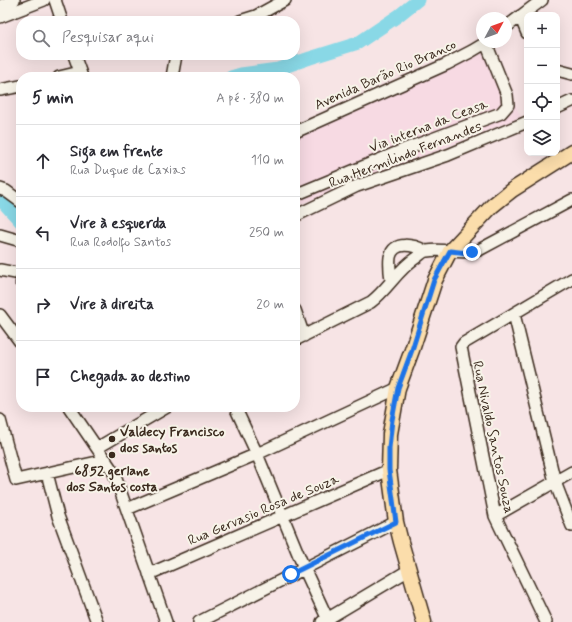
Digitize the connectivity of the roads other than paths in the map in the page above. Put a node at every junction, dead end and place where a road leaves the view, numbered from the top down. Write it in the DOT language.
graph roads {
  1 [pos="14,0"];
  2 [pos="44,0"];
  3 [pos="55,0"];
  4 [pos="286,0"];
  5 [pos="542,0"];
  6 [pos="0,6"];
  7 [pos="60,16"];
  8 [pos="256,16"];
  9 [pos="520,16"];
  10 [pos="0,17"];
  11 [pos="512,22"];
  12 [pos="524,26"];
  13 [pos="476,48"];
  14 [pos="489,48"];
  15 [pos="76,60"];
  16 [pos="175,60"];
  17 [pos="560,71"];
  18 [pos="80,72"];
  19 [pos="173,72"];
  20 [pos="572,74"];
  21 [pos="16,87"];
  22 [pos="0,90"];
  23 [pos="572,101"];
  24 [pos="560,107"];
  25 [pos="524,123"];
  26 [pos="300,130"];
  27 [pos="569,156"];
  28 [pos="0,189"];
  29 [pos="300,192"];
  30 [pos="16,198"];
  31 [pos="572,200"];
  32 [pos="300,214"];
  33 [pos="0,235"];
  34 [pos="16,239"];
  35 [pos="425,251"];
  36 [pos="450,251"];
  37 [pos="0,270"];
  38 [pos="16,273"];
  39 [pos="572,279"];
  40 [pos="391,280"];
  41 [pos="514,314"];
  42 [pos="0,315"];
  43 [pos="16,336"];
  44 [pos="300,338"];
  45 [pos="398,388"];
  46 [pos="72,412"];
  47 [pos="158,412"];
  48 [pos="236,412"];
  49 [pos="0,420"];
  50 [pos="97,448"];
  51 [pos="257,454"];
  52 [pos="106,460"];
  53 [pos="389,470"];
  54 [pos="572,472"];
  55 [pos="48,473"];
  56 [pos="555,482"];
  57 [pos="127,509"];
  58 [pos="495,516"];
  59 [pos="283,517"];
  60 [pos="396,522"];
  61 [pos="572,526"];
  62 [pos="304,568"];
  63 [pos="409,570"];
  64 [pos="149,574"];
  65 [pos="326,621"];
  66 [pos="97,622"];
  67 [pos="166,622"];
  68 [pos="199,622"];
  69 [pos="424,622"];
  70 [pos="546,622"];
  1 -- 6 [label="street"];
  2 -- 10 [label="street"];
  3 -- 7 [label="street"];
  4 -- 8 [label="street"];
  5 -- 9 [label="street"];
  9 -- 11 [label="street"];
  9 -- 12 [label="street"];
  13 -- 26 [label="street, Avenida Barão Rio Branco"];
  14 -- 29 [label="street, Via interna da Ceasa"];
  15 -- 18 [label="street"];
  16 -- 19 [label="street"];
  17 -- 20 [label="street"];
  21 -- 22 [label="street"];
  23 -- 24 [label="street"];
  25 -- 32 [label="street, Rua Hermilindo Fernandes"];
  27 -- 36 [label="main road"];
  28 -- 30 [label="street"];
  31 -- 36 [label="street"];
  33 -- 34 [label="street"];
  35 -- 36 [label="street"];
  35 -- 40 [label="street"];
  35 -- 40 [label="street"];
  36 -- 45 [label="main road"];
  37 -- 38 [label="street"];
  39 -- 41 [label="street"];
  40 -- 44 [label="street"];
  41 -- 56 [label="street"];
  41 -- 58 [label="street, Rua Nivaldo Santos Souza"];
  42 -- 43 [label="street"];
  45 -- 51 [label="street"];
  45 -- 53 [label="main road"];
  46 -- 50 [label="street"];
  47 -- 50 [label="street"];
  48 -- 51 [label="street"];
  49 -- 55 [label="street"];
  50 -- 52 [label="street"];
  51 -- 57 [label="street"];
  51 -- 59 [label="street"];
  52 -- 55 [label="street"];
  52 -- 57 [label="street"];
  53 -- 59 [label="street, Rua Gervasio Rosa de Souza"];
  53 -- 60 [label="main road"];
  54 -- 56 [label="street"];
  55 -- 66 [label="street"];
  56 -- 58 [label="street"];
  56 -- 61 [label="street"];
  57 -- 64 [label="street"];
  58 -- 70 [label="street, Rua Nivaldo Santos Souza"];
  59 -- 62 [label="street"];
  59 -- 64 [label="street, Rua Gervasio Rosa de Souza"];
  60 -- 62 [label="street"];
  60 -- 63 [label="main road"];
  62 -- 65 [label="street"];
  62 -- 68 [label="street"];
  63 -- 65 [label="street"];
  63 -- 69 [label="main road"];
  64 -- 67 [label="street"];
}
